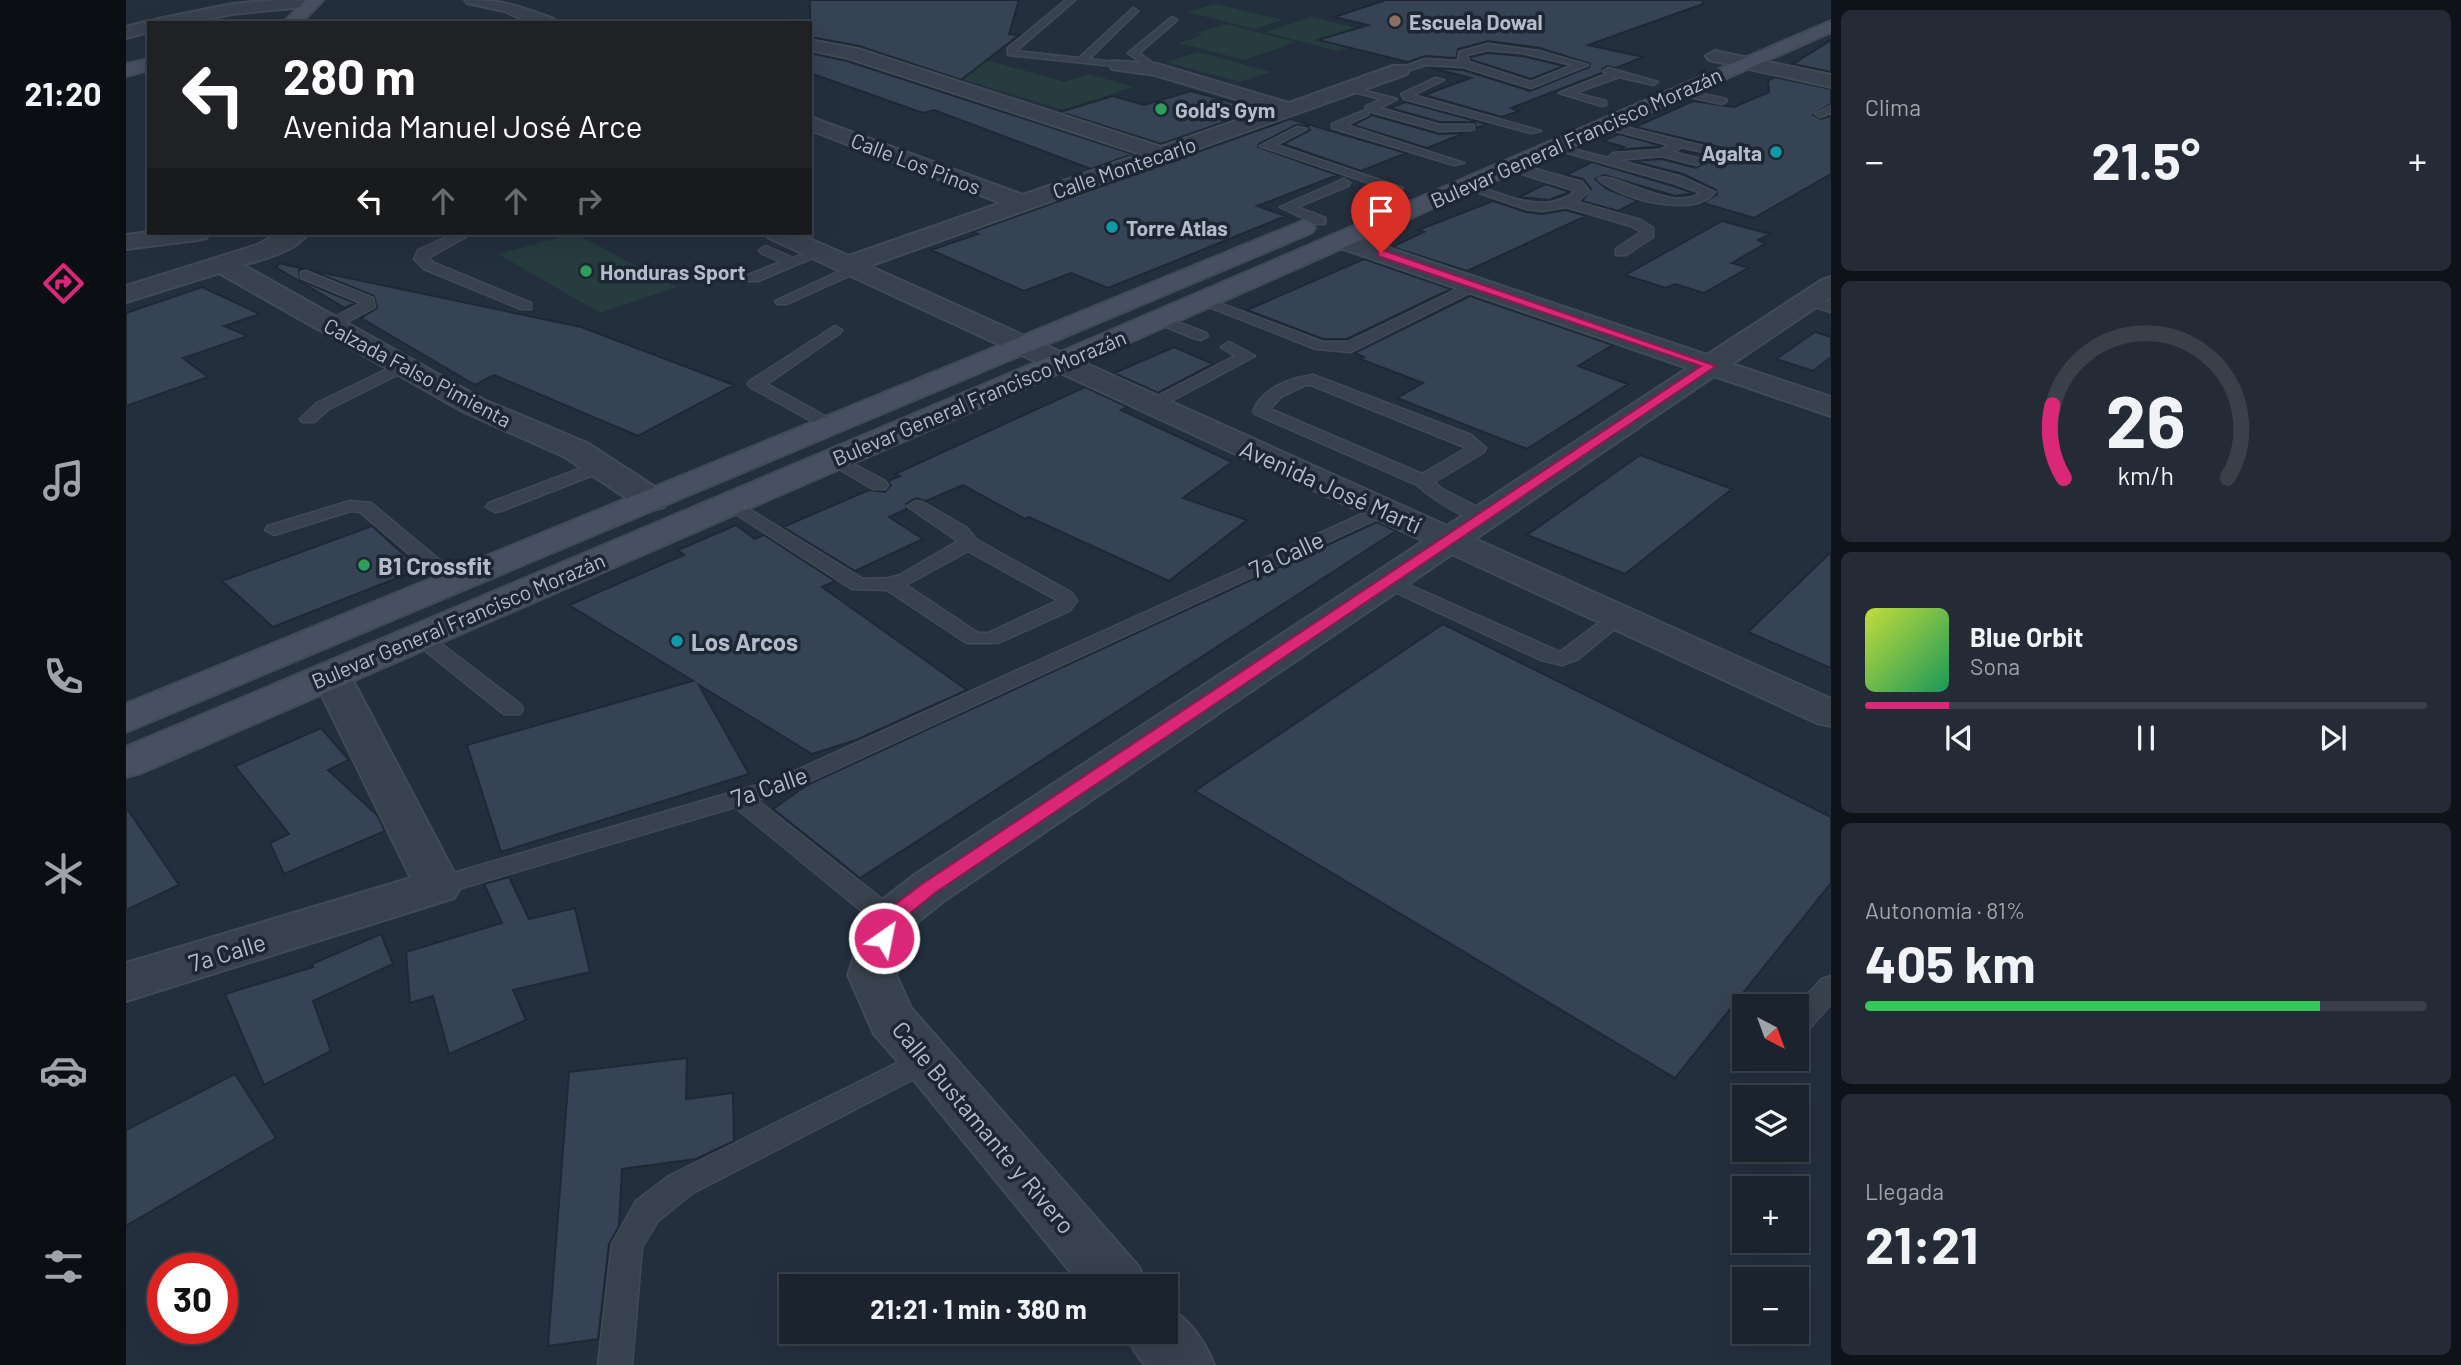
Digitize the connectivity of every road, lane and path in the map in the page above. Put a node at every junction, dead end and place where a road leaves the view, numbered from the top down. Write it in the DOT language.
graph roads {
  1 [pos="315,0"];
  2 [pos="473,0"];
  3 [pos="1071,0"];
  4 [pos="262,3"];
  5 [pos="1831,7"];
  6 [pos="1133,12"];
  7 [pos="503,14"];
  8 [pos="1172,20"];
  9 [pos="173,21"];
  10 [pos="293,21"];
  11 [pos="538,21"];
  12 [pos="1831,26"];
  13 [pos="147,27"];
  14 [pos="126,33"];
  15 [pos="812,45"];
  16 [pos="1715,56"];
  17 [pos="1081,61"];
  18 [pos="1746,63"];
  19 [pos="1464,64"];
  20 [pos="147,65"];
  21 [pos="1119,65"];
  22 [pos="126,70"];
  23 [pos="1157,70"];
  24 [pos="1400,70"];
  25 [pos="1439,80"];
  26 [pos="1831,81"];
  27 [pos="1653,82"];
  28 [pos="1350,88"];
  29 [pos="1679,92"];
  30 [pos="1722,101"];
  31 [pos="1290,109"];
  32 [pos="1364,113"];
  33 [pos="1603,114"];
  34 [pos="812,124"];
  35 [pos="1470,127"];
  36 [pos="1301,129"];
  37 [pos="1664,146"];
  38 [pos="1537,149"];
  39 [pos="1714,152"];
  40 [pos="1161,154"];
  41 [pos="1697,161"];
  42 [pos="1627,162"];
  43 [pos="1604,179"];
  44 [pos="1457,180"];
  45 [pos="1344,183"];
  46 [pos="1397,188"];
  47 [pos="1022,203"];
  48 [pos="1487,204"];
  49 [pos="1566,204"];
  50 [pos="1320,220"];
  51 [pos="182,235"];
  52 [pos="245,235"];
  53 [pos="292,235"];
  54 [pos="461,235"];
  55 [pos="1341,240"];
  56 [pos="126,242"];
  57 [pos="771,242"];
  58 [pos="820,252"];
  59 [pos="1621,252"];
  60 [pos="793,263"];
  61 [pos="222,264"];
  62 [pos="851,266"];
  63 [pos="306,275"];
  64 [pos="753,278"];
  65 [pos="1474,285"];
  66 [pos="126,294"];
  67 [pos="1823,298"];
  68 [pos="782,301"];
  69 [pos="1201,301"];
  70 [pos="526,306"];
  71 [pos="1159,319"];
  72 [pos="329,326"];
  73 [pos="835,330"];
  74 [pos="1201,336"];
  75 [pos="1022,345"];
  76 [pos="1229,347"];
  77 [pos="1059,363"];
  78 [pos="402,366"];
  79 [pos="1710,366"];
  80 [pos="1152,405"];
  81 [pos="1831,407"];
  82 [pos="309,419"];
  83 [pos="830,425"];
  84 [pos="835,459"];
  85 [pos="600,466"];
  86 [pos="1423,481"];
  87 [pos="879,485"];
  88 [pos="652,500"];
  89 [pos="731,503"];
  90 [pos="916,506"];
  91 [pos="495,507"];
  92 [pos="1382,510"];
  93 [pos="1483,517"];
  94 [pos="274,530"];
  95 [pos="1448,540"];
  96 [pos="968,543"];
  97 [pos="454,582"];
  98 [pos="1389,582"];
  99 [pos="891,584"];
  100 [pos="1619,617"];
  101 [pos="420,637"];
  102 [pos="331,675"];
  103 [pos="512,709"];
  104 [pos="1831,714"];
  105 [pos="126,719"];
  106 [pos="126,763"];
  107 [pos="739,798"];
  108 [pos="438,886"];
  109 [pos="889,919"];
  110 [pos="126,982"];
  111 [pos="1831,986"];
  112 [pos="1810,1009"];
  113 [pos="927,1059"];
  114 [pos="1108,1274"];
  115 [pos="1166,1344"];
  116 [pos="615,1365"];
  117 [pos="1184,1365"];
  1 -- 4 [label="street"];
  1 -- 10 [label="main road"];
  2 -- 7 [label="street"];
  3 -- 17 [label="lane"];
  4 -- 9 [label="street"];
  5 -- 16 [label="main road, Bulevar General Francisco Morazán"];
  6 -- 17 [label="lane"];
  7 -- 11 [label="street"];
  8 -- 23 [label="lane"];
  12 -- 18 [label="main road, Bulevar General Francisco Morazán"];
  13 -- 14 [label="street"];
  15 -- 40 [label="street"];
  16 -- 18 [label="street"];
  16 -- 27 [label="main road, Bulevar General Francisco Morazán"];
  17 -- 21 [label="lane"];
  18 -- 26 [label="street"];
  18 -- 29 [label="main road, Bulevar General Francisco Morazán"];
  19 -- 19 [label="lane"];
  19 -- 24 [label="lane"];
  20 -- 22 [label="main road"];
  21 -- 23 [label="street"];
  23 -- 31 [label="street"];
  24 -- 28 [label="street, Calle Montecarlo"];
  25 -- 38 [label="lane"];
  27 -- 33 [label="main road, Bulevar General Francisco Morazán"];
  27 -- 33 [label="lane"];
  28 -- 31 [label="street, Calle Montecarlo"];
  28 -- 35 [label="lane"];
  29 -- 30 [label="lane"];
  29 -- 33 [label="main road, Bulevar General Francisco Morazán"];
  31 -- 40 [label="street, Calle Montecarlo"];
  32 -- 44 [label="lane"];
  33 -- 37 [label="lane"];
  33 -- 38 [label="main road, Bulevar General Francisco Morazán"];
  34 -- 47 [label="street, Calle Los Pinos"];
  36 -- 46 [label="lane"];
  37 -- 39 [label="lane"];
  37 -- 41 [label="lane"];
  37 -- 42 [label="lane"];
  38 -- 42 [label="lane"];
  38 -- 43 [label="lane"];
  38 -- 44 [label="main road, Bulevar General Francisco Morazán"];
  38 -- 44 [label="main road, Bulevar General Francisco Morazán"];
  38 -- 49 [label="lane"];
  40 -- 47 [label="street, Calle Montecarlo"];
  42 -- 43 [label="lane"];
  42 -- 43 [label="lane"];
  44 -- 46 [label="main road, Bulevar General Francisco Morazán"];
  44 -- 48 [label="lane"];
  44 -- 49 [label="lane"];
  44 -- 55 [label="main road, Bulevar General Francisco Morazán"];
  45 -- 50 [label="lane"];
  46 -- 50 [label="main road, Bulevar General Francisco Morazán"];
  47 -- 62 [label="street, Calle Montecarlo"];
  49 -- 59 [label="lane"];
  50 -- 75 [label="main road, Bulevar General Francisco Morazán"];
  51 -- 56 [label="street"];
  52 -- 61 [label="street"];
  53 -- 61 [label="street"];
  54 -- 70 [label="lane"];
  55 -- 65 [label="street"];
  55 -- 69 [label="main road, Bulevar General Francisco Morazán"];
  57 -- 58 [label="street, Avenida José Martí"];
  57 -- 60 [label="lane"];
  58 -- 60 [label="lane"];
  58 -- 62 [label="street, Avenida José Martí"];
  60 -- 64 [label="lane"];
  61 -- 66 [label="street"];
  61 -- 72 [label="street, Calzada Falso Pimienta"];
  62 -- 68 [label="lane"];
  62 -- 75 [label="street, Avenida José Martí"];
  63 -- 72 [label="lane"];
  65 -- 69 [label="lane"];
  65 -- 79 [label="street"];
  67 -- 79 [label="street"];
  69 -- 71 [label="main road, Bulevar General Francisco Morazán"];
  71 -- 74 [label="lane"];
  71 -- 77 [label="main road, Bulevar General Francisco Morazán"];
  72 -- 78 [label="street, Calzada Falso Pimienta"];
  73 -- 83 [label="lane"];
  75 -- 77 [label="street, Avenida José Martí"];
  75 -- 83 [label="main road, Bulevar General Francisco Morazán"];
  76 -- 80 [label="lane"];
  77 -- 80 [label="street, Avenida José Martí"];
  77 -- 84 [label="main road, Bulevar General Francisco Morazán"];
  78 -- 82 [label="lane"];
  78 -- 85 [label="street, Calzada Falso Pimienta"];
  79 -- 81 [label="street"];
  79 -- 93 [label="street"];
  80 -- 92 [label="street, Avenida José Martí"];
  83 -- 88 [label="main road, Bulevar General Francisco Morazán"];
  84 -- 87 [label="lane"];
  84 -- 89 [label="main road, Bulevar General Francisco Morazán"];
  85 -- 88 [label="street, Calzada Falso Pimienta"];
  85 -- 91 [label="lane"];
  86 -- 86 [label="lane"];
  86 -- 93 [label="lane"];
  88 -- 97 [label="main road, Bulevar General Francisco Morazán"];
  89 -- 99 [label="lane"];
  89 -- 101 [label="main road, Bulevar General Francisco Morazán"];
  90 -- 96 [label="lane"];
  92 -- 95 [label="street, Avenida José Martí"];
  92 -- 107 [label="lane, 7a Calle"];
  93 -- 95 [label="street"];
  94 -- 97 [label="lane"];
  95 -- 98 [label="street"];
  95 -- 100 [label="street, Avenida José Martí"];
  96 -- 99 [label="lane"];
  96 -- 99 [label="lane"];
  97 -- 105 [label="main road, Bulevar General Francisco Morazán"];
  98 -- 100 [label="lane"];
  98 -- 109 [label="street"];
  100 -- 104 [label="street, Avenida José Martí"];
  101 -- 102 [label="main road, Bulevar General Francisco Morazán"];
  101 -- 103 [label="lane"];
  102 -- 106 [label="main road, Bulevar General Francisco Morazán"];
  102 -- 108 [label="street"];
  107 -- 108 [label="lane, 7a Calle"];
  107 -- 109 [label="lane"];
  108 -- 110 [label="street, 7a Calle"];
  109 -- 113 [label="street, Calle Bustamante y Rivero"];
  111 -- 112 [label="lane"];
  113 -- 114 [label="street, Calle Bustamante y Rivero"];
  113 -- 116 [label="lane"];
  115 -- 117 [label="street"];
}
